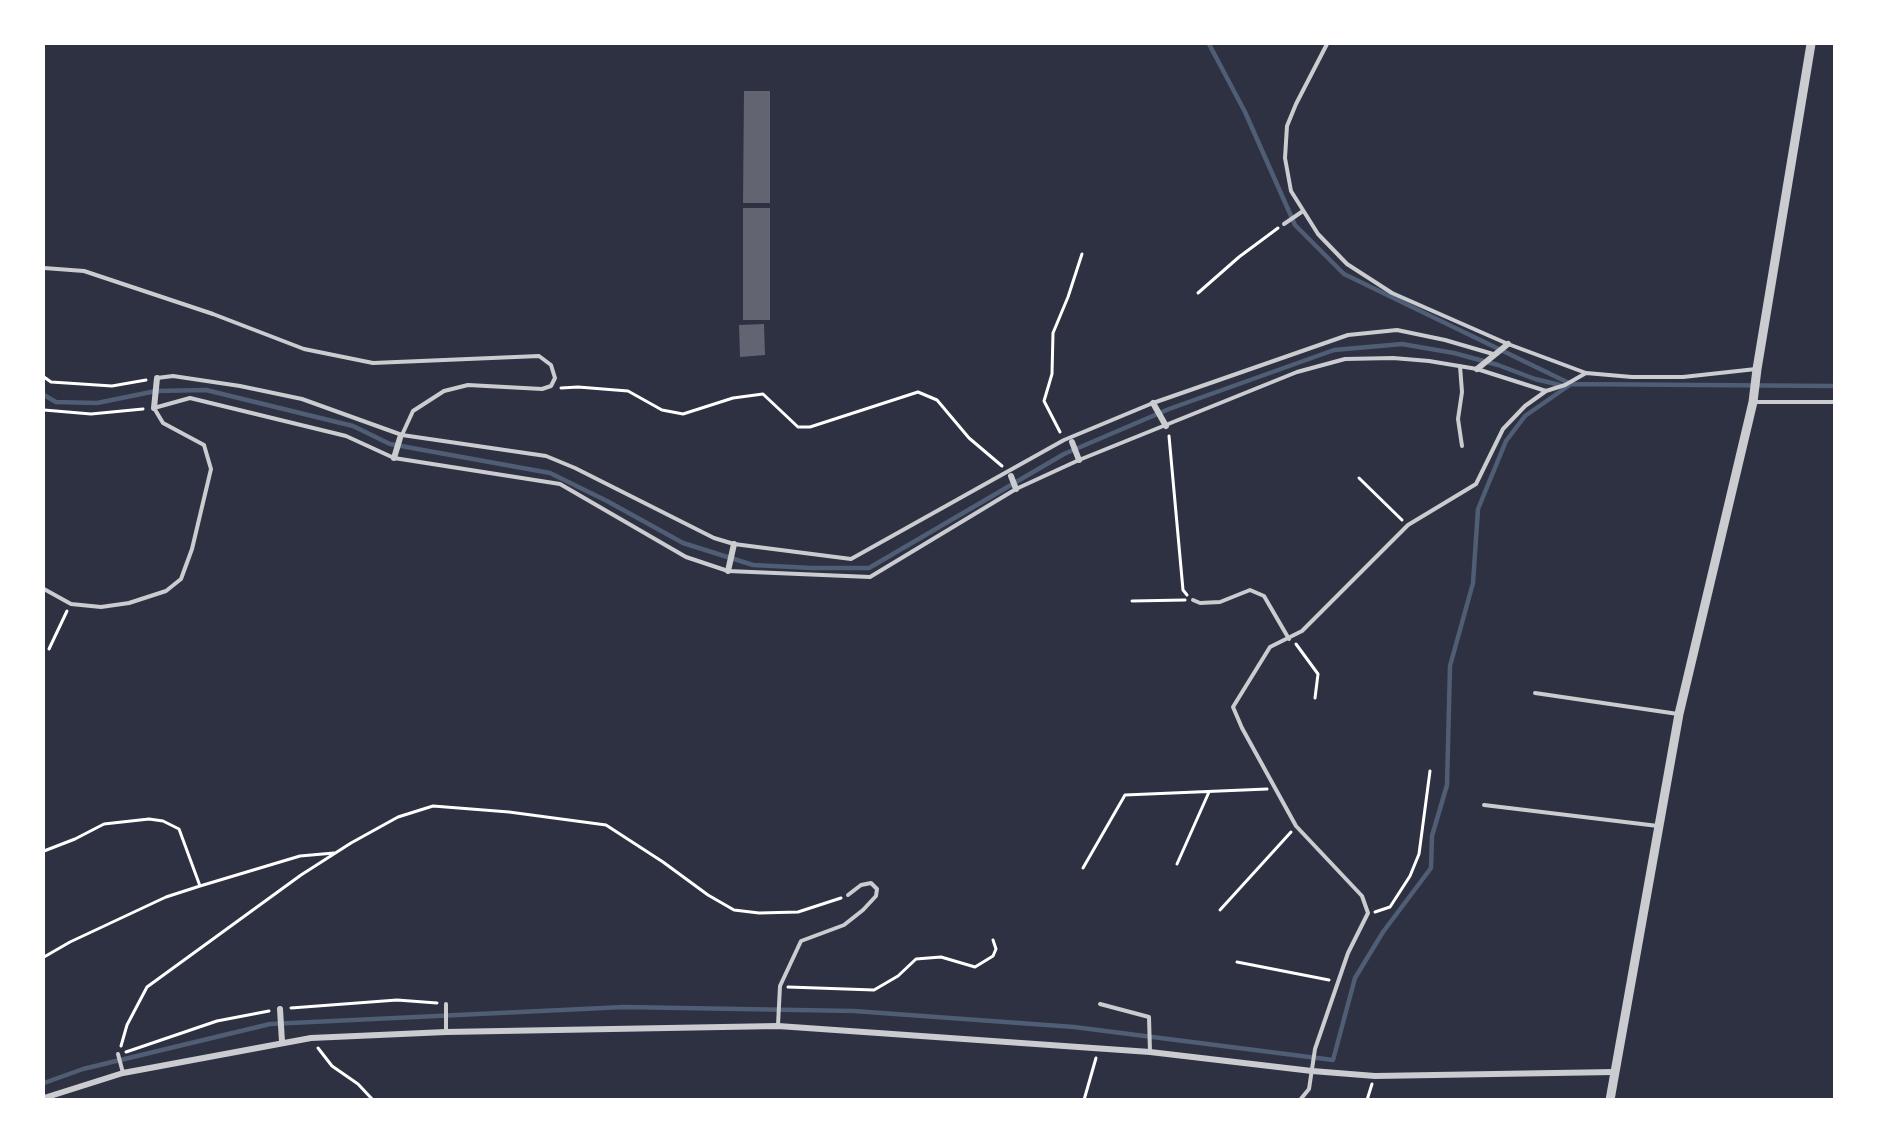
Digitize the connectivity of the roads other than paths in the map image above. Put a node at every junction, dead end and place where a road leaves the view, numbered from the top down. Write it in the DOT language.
graph roads {
  1 [pos="1327,44"];
  2 [pos="1812,44"];
  3 [pos="1304,211"];
  4 [pos="1284,224"];
  5 [pos="44,268"];
  6 [pos="1508,344"];
  7 [pos="1493,354"];
  8 [pos="1460,366"];
  9 [pos="1477,369"];
  10 [pos="1756,369"];
  11 [pos="1586,373"];
  12 [pos="157,381"];
  13 [pos="1546,391"];
  14 [pos="1753,402"];
  15 [pos="1834,402"];
  16 [pos="1153,404"];
  17 [pos="154,408"];
  18 [pos="1166,426"];
  19 [pos="401,436"];
  20 [pos="1072,442"];
  21 [pos="1462,446"];
  22 [pos="394,458"];
  23 [pos="1079,460"];
  24 [pos="1010,474"];
  25 [pos="1016,488"];
  26 [pos="734,544"];
  27 [pos="729,569"];
  28 [pos="44,589"];
  29 [pos="1192,600"];
  30 [pos="1288,639"];
  31 [pos="1535,693"];
  32 [pos="1679,714"];
  33 [pos="1484,805"];
  34 [pos="1659,826"];
  35 [pos="848,895"];
  36 [pos="446,1004"];
  37 [pos="1100,1004"];
  38 [pos="280,1009"];
  39 [pos="778,1026"];
  40 [pos="446,1032"];
  41 [pos="282,1042"];
  42 [pos="1150,1052"];
  43 [pos="118,1054"];
  44 [pos="1312,1071"];
  45 [pos="1614,1072"];
  46 [pos="123,1073"];
  47 [pos="44,1098"];
  48 [pos="1300,1100"];
  49 [pos="1610,1100"];
  1 -- 3 [label="lane"];
  2 -- 10 [label="street"];
  3 -- 4 [label="lane"];
  3 -- 6 [label="lane"];
  5 -- 19 [label="lane"];
  6 -- 7 [label="street"];
  6 -- 11 [label="lane"];
  7 -- 9 [label="street"];
  7 -- 16 [label="lane"];
  8 -- 9 [label="lane"];
  8 -- 18 [label="lane"];
  8 -- 21 [label="lane"];
  9 -- 13 [label="lane"];
  10 -- 11 [label="lane"];
  10 -- 14 [label="street"];
  11 -- 13 [label="lane"];
  12 -- 17 [label="street"];
  12 -- 19 [label="lane"];
  13 -- 30 [label="lane"];
  14 -- 15 [label="lane"];
  14 -- 32 [label="street"];
  16 -- 18 [label="street"];
  16 -- 24 [label="lane"];
  17 -- 22 [label="lane"];
  17 -- 28 [label="lane"];
  18 -- 23 [label="lane"];
  19 -- 22 [label="street"];
  19 -- 26 [label="lane"];
  20 -- 23 [label="street"];
  22 -- 27 [label="lane"];
  23 -- 25 [label="lane"];
  24 -- 25 [label="street"];
  24 -- 26 [label="lane"];
  25 -- 27 [label="lane"];
  26 -- 27 [label="street"];
  29 -- 30 [label="lane"];
  30 -- 44 [label="lane"];
  31 -- 32 [label="lane"];
  32 -- 34 [label="street"];
  33 -- 34 [label="lane"];
  34 -- 45 [label="street"];
  35 -- 39 [label="lane"];
  36 -- 40 [label="lane"];
  37 -- 42 [label="lane"];
  38 -- 41 [label="street"];
  39 -- 40 [label="street"];
  39 -- 42 [label="street"];
  40 -- 41 [label="street"];
  41 -- 46 [label="street"];
  42 -- 44 [label="street"];
  43 -- 46 [label="lane"];
  44 -- 45 [label="street"];
  44 -- 48 [label="lane"];
  45 -- 49 [label="street"];
  46 -- 47 [label="street"];
}
